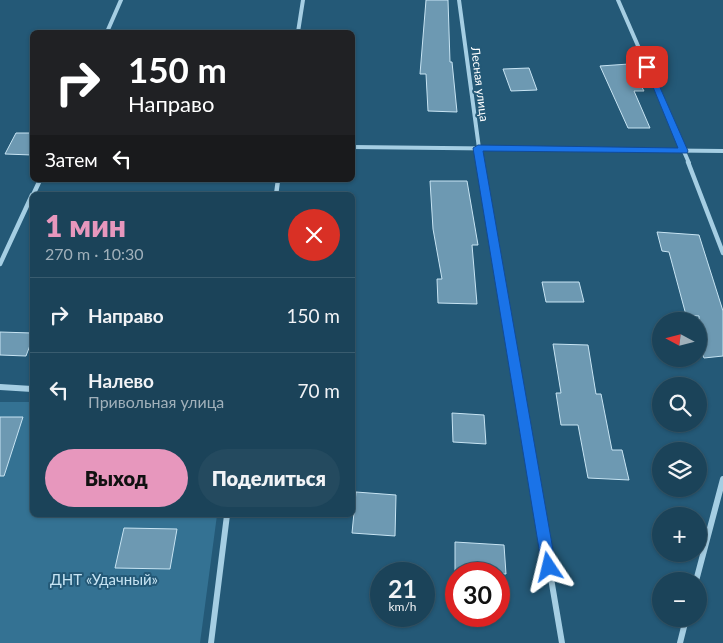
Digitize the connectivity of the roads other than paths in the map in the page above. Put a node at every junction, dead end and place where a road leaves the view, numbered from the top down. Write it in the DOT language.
graph roads {
  1 [pos="122,0"];
  2 [pos="303,0"];
  3 [pos="459,0"];
  4 [pos="618,0"];
  5 [pos="108,30"];
  6 [pos="298,30"];
  7 [pos="355,148"];
  8 [pos="478,148"];
  9 [pos="684,151"];
  10 [pos="723,151"];
  11 [pos="30,201"];
  12 [pos="723,253"];
  13 [pos="0,264"];
  14 [pos="0,387"];
  15 [pos="30,389"];
  16 [pos="723,479"];
  17 [pos="227,517"];
  18 [pos="698,572"];
  19 [pos="684,627"];
  20 [pos="211,643"];
  21 [pos="562,643"];
  22 [pos="680,643"];
  1 -- 5 [label="street"];
  2 -- 6 [label="street"];
  3 -- 8 [label="street, Лесная улица"];
  4 -- 9 [label="street"];
  7 -- 8 [label="street"];
  8 -- 9 [label="street"];
  8 -- 21 [label="street, Лесная улица"];
  9 -- 10 [label="street"];
  9 -- 12 [label="street"];
  11 -- 13 [label="street"];
  14 -- 15 [label="street"];
  16 -- 18 [label="street"];
  17 -- 20 [label="street"];
  19 -- 22 [label="street"];
}
